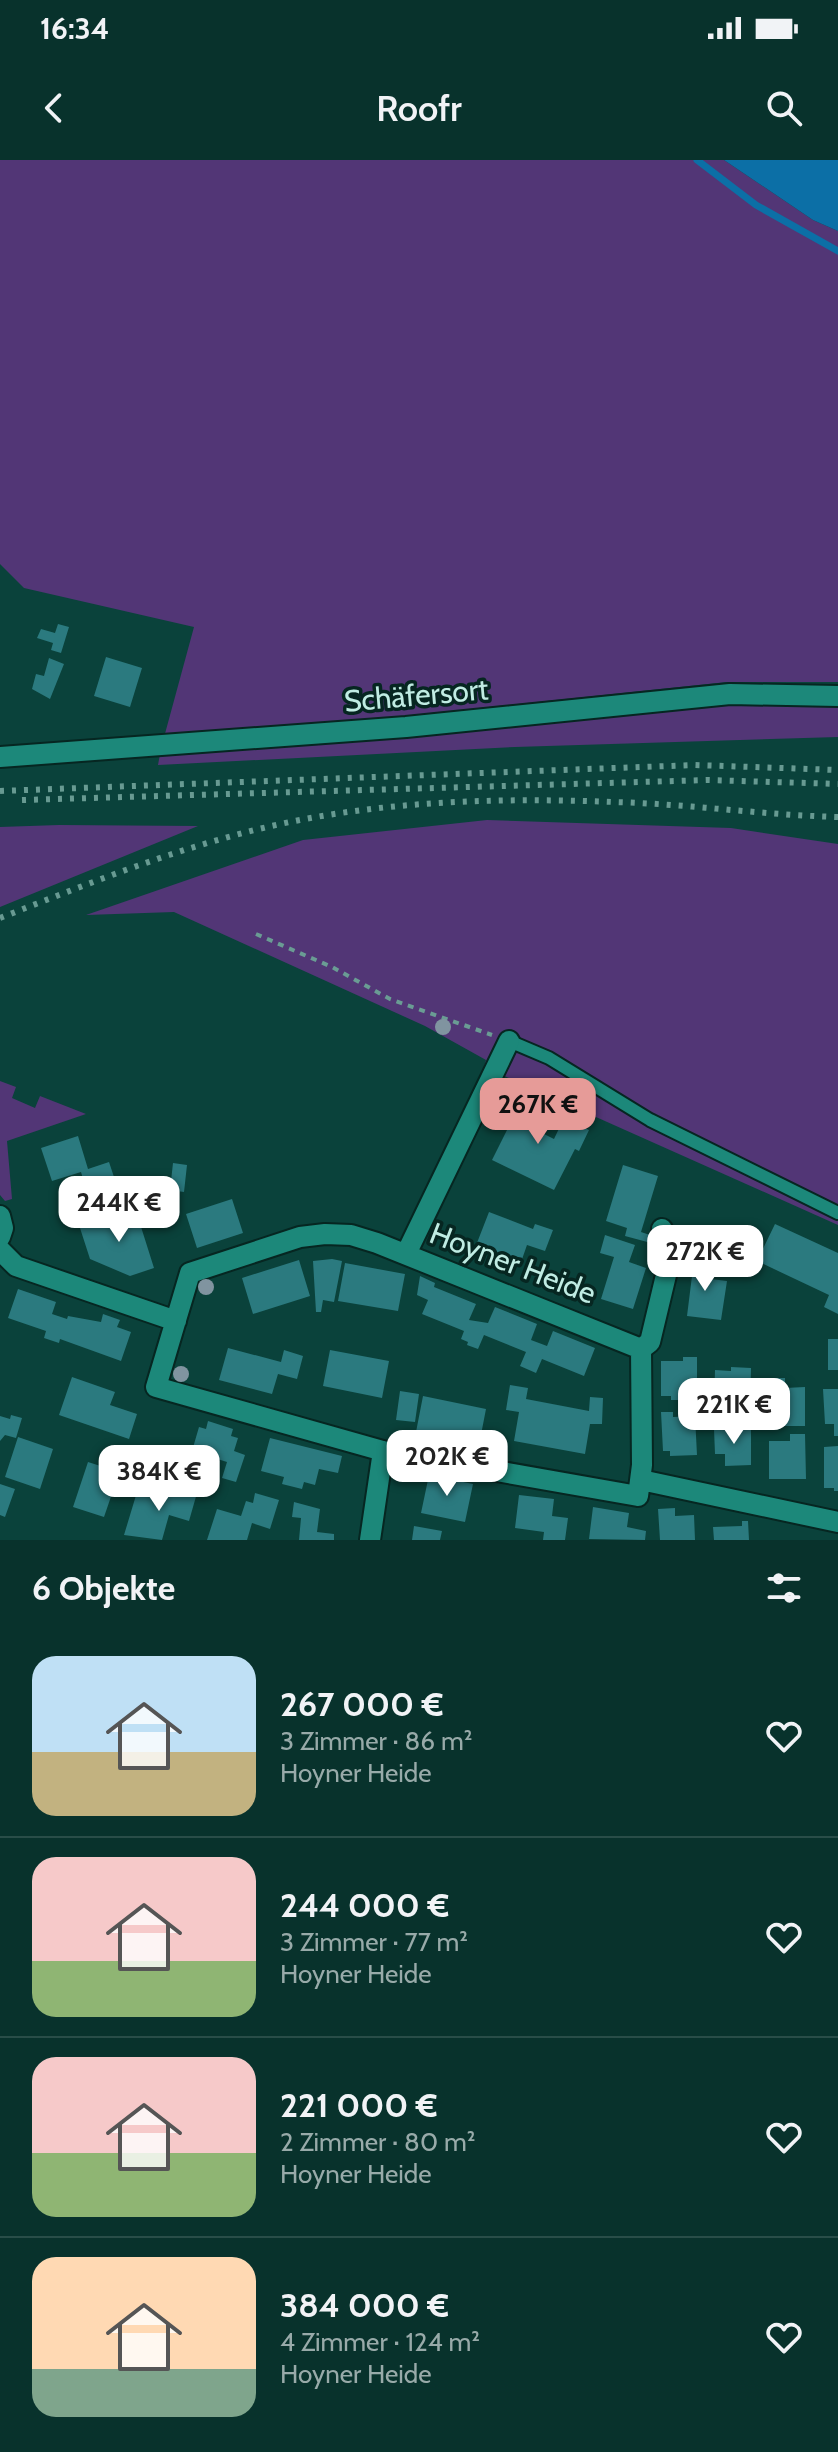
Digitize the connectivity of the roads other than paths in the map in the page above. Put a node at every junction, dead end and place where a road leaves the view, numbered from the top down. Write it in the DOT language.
graph roads {
  1 [pos="838,696"];
  2 [pos="0,757"];
  3 [pos="509,1041"];
  4 [pos="838,1213"];
  5 [pos="0,1216"];
  6 [pos="662,1229"];
  7 [pos="0,1237"];
  8 [pos="0,1250"];
  9 [pos="406,1254"];
  10 [pos="176,1321"];
  11 [pos="641,1349"];
  12 [pos="383,1451"];
  13 [pos="641,1480"];
  14 [pos="838,1522"];
  15 [pos="370,1540"];
  1 -- 2 [label="street, Schäfersort"];
  3 -- 4 [label="lane"];
  3 -- 9 [label="street, Hoyner Heide"];
  5 -- 7 [label="street"];
  6 -- 11 [label="street"];
  8 -- 10 [label="street"];
  9 -- 10 [label="street, Hoyner Heide"];
  9 -- 11 [label="street, Hoyner Heide"];
  10 -- 12 [label="street, Hoyner Heide"];
  11 -- 13 [label="street"];
  12 -- 13 [label="street, Hoyner Heide"];
  12 -- 15 [label="street"];
  13 -- 14 [label="street"];
}
